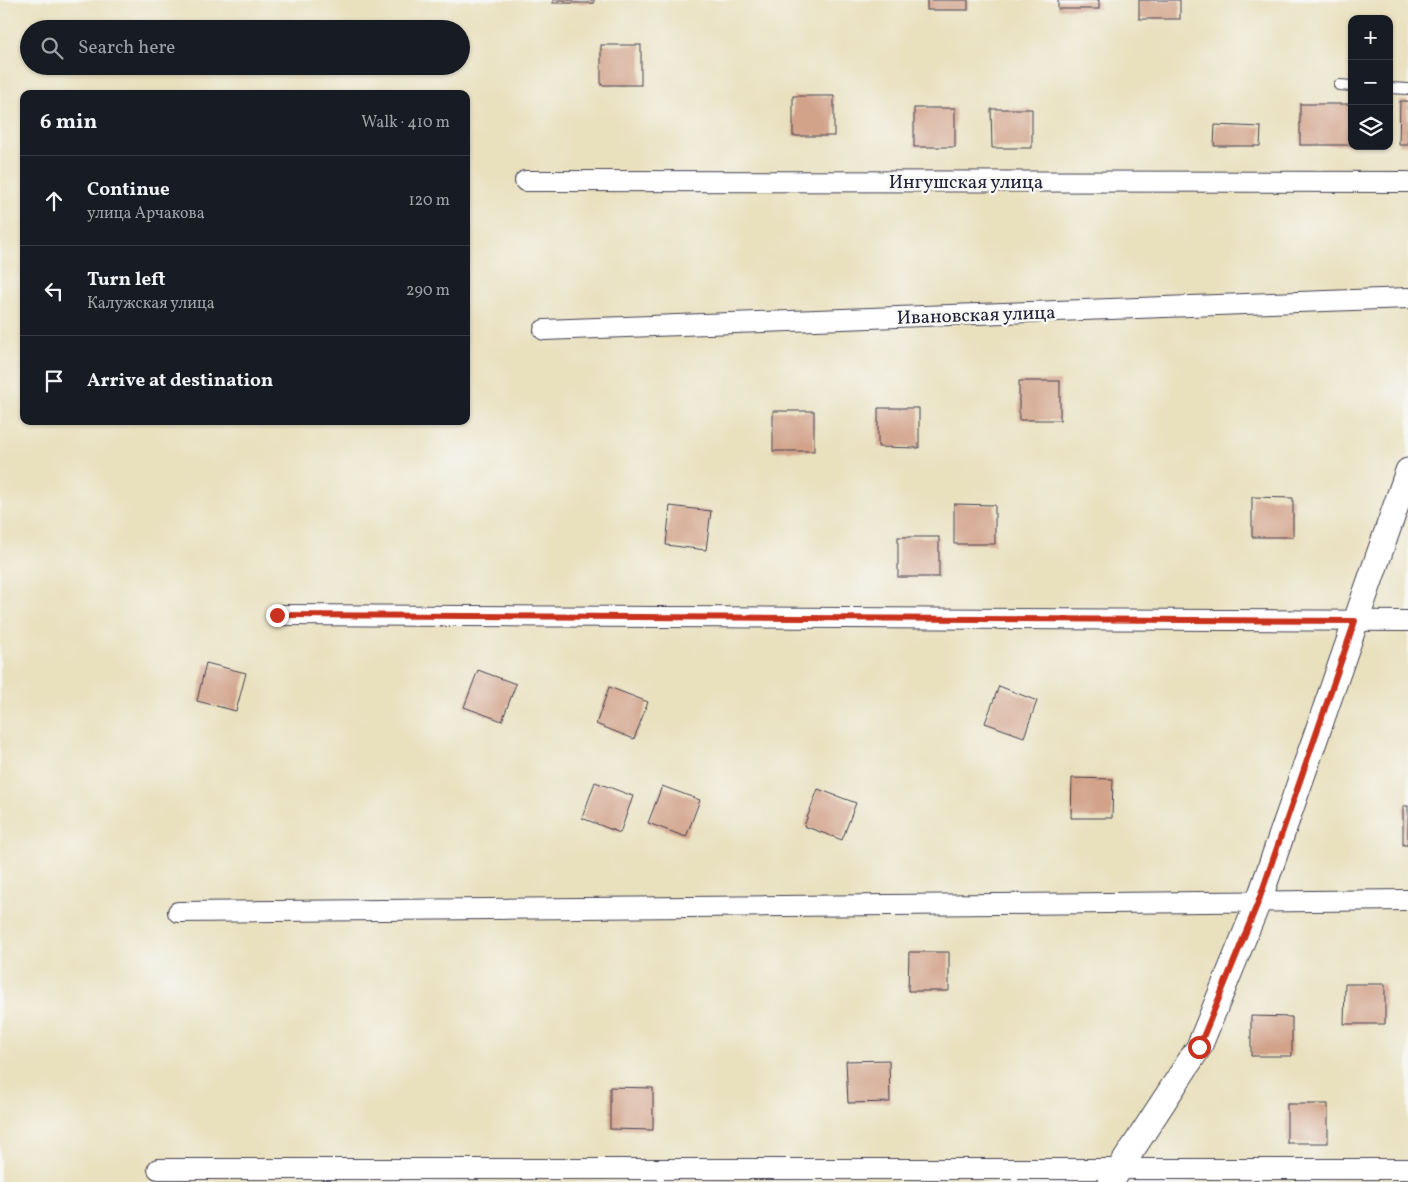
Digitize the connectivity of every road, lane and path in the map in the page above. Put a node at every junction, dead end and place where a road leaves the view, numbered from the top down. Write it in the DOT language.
graph roads {
  1 [pos="1339,85"];
  2 [pos="1348,86"];
  3 [pos="1393,88"];
  4 [pos="1408,88"];
  5 [pos="524,181"];
  6 [pos="1408,182"];
  7 [pos="1408,298"];
  8 [pos="544,330"];
  9 [pos="1408,471"];
  10 [pos="277,615"];
  11 [pos="1355,621"];
  12 [pos="1408,621"];
  13 [pos="1259,900"];
  14 [pos="1408,900"];
  15 [pos="178,912"];
  16 [pos="158,1169"];
  17 [pos="1408,1169"];
  18 [pos="1115,1175"];
  1 -- 2 [label="lane"];
  3 -- 4 [label="lane"];
  5 -- 6 [label="street, Ингушская улица"];
  7 -- 8 [label="street, Ивановская улица"];
  9 -- 11 [label="street"];
  10 -- 11 [label="street"];
  11 -- 12 [label="street"];
  11 -- 13 [label="street"];
  13 -- 14 [label="street"];
  13 -- 15 [label="street"];
  13 -- 18 [label="street"];
  16 -- 18 [label="street"];
  17 -- 18 [label="street"];
}
